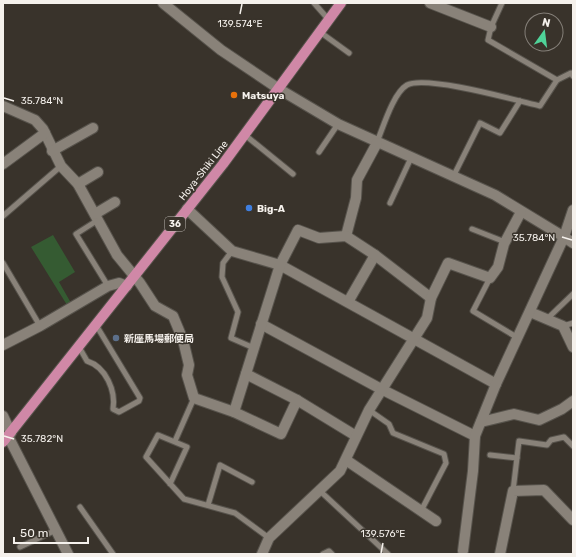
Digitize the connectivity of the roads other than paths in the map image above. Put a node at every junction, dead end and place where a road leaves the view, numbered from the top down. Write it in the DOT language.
graph roads {
  1 [pos="163,3"];
  2 [pos="314,3"];
  3 [pos="341,3"];
  4 [pos="430,3"];
  5 [pos="502,3"];
  6 [pos="329,20"];
  7 [pos="491,27"];
  8 [pos="320,32"];
  9 [pos="348,53"];
  10 [pos="572,73"];
  11 [pos="557,80"];
  12 [pos="279,89"];
  13 [pos="520,101"];
  14 [pos="3,106"];
  15 [pos="338,124"];
  16 [pos="93,128"];
  17 [pos="45,133"];
  18 [pos="245,135"];
  19 [pos="377,143"];
  20 [pos="52,150"];
  21 [pos="319,152"];
  22 [pos="410,158"];
  23 [pos="3,164"];
  24 [pos="61,166"];
  25 [pos="98,172"];
  26 [pos="292,174"];
  27 [pos="453,177"];
  28 [pos="78,184"];
  29 [pos="115,202"];
  30 [pos="390,202"];
  31 [pos="187,209"];
  32 [pos="573,210"];
  33 [pos="521,212"];
  34 [pos="3,216"];
  35 [pos="96,217"];
  36 [pos="472,230"];
  37 [pos="346,236"];
  38 [pos="569,240"];
  39 [pos="505,242"];
  40 [pos="232,251"];
  41 [pos="375,255"];
  42 [pos="3,263"];
  43 [pos="280,265"];
  44 [pos="134,276"];
  45 [pos="490,278"];
  46 [pos="108,286"];
  47 [pos="127,286"];
  48 [pos="573,294"];
  49 [pos="431,298"];
  50 [pos="348,302"];
  51 [pos="530,312"];
  52 [pos="547,319"];
  53 [pos="573,323"];
  54 [pos="261,324"];
  55 [pos="96,325"];
  56 [pos="40,326"];
  57 [pos="563,326"];
  58 [pos="518,338"];
  59 [pos="414,340"];
  60 [pos="3,345"];
  61 [pos="79,347"];
  62 [pos="573,347"];
  63 [pos="254,348"];
  64 [pos="246,374"];
  65 [pos="496,384"];
  66 [pos="381,390"];
  67 [pos="194,398"];
  68 [pos="297,400"];
  69 [pos="573,402"];
  70 [pos="369,410"];
  71 [pos="234,412"];
  72 [pos="3,416"];
  73 [pos="482,422"];
  74 [pos="356,436"];
  75 [pos="475,436"];
  76 [pos="7,437"];
  77 [pos="175,441"];
  78 [pos="573,446"];
  79 [pos="490,455"];
  80 [pos="517,458"];
  81 [pos="346,460"];
  82 [pos="252,482"];
  83 [pos="170,484"];
  84 [pos="319,490"];
  85 [pos="513,492"];
  86 [pos="208,505"];
  87 [pos="80,507"];
  88 [pos="421,511"];
  89 [pos="573,520"];
  90 [pos="436,521"];
  91 [pos="56,530"];
  92 [pos="269,538"];
  93 [pos="20,547"];
  94 [pos="463,553"];
  95 [pos="68,554"];
  96 [pos="113,554"];
  97 [pos="262,554"];
  98 [pos="324,554"];
  99 [pos="332,554"];
  100 [pos="388,554"];
  101 [pos="500,554"];
  1 -- 12 [label="street"];
  2 -- 6 [label="lane"];
  3 -- 6 [label="main road, Hoya-Shiki Line / 36"];
  4 -- 7 [label="street"];
  5 -- 7 [label="lane"];
  6 -- 8 [label="main road, Hoya-Shiki Line / 36"];
  7 -- 11 [label="lane"];
  8 -- 9 [label="lane"];
  8 -- 12 [label="main road, Hoya-Shiki Line / 36"];
  10 -- 11 [label="lane"];
  11 -- 13 [label="lane"];
  12 -- 15 [label="street"];
  12 -- 18 [label="main road, Hoya-Shiki Line / 36"];
  13 -- 19 [label="lane"];
  13 -- 27 [label="lane"];
  14 -- 17 [label="street"];
  15 -- 19 [label="street"];
  15 -- 21 [label="lane"];
  16 -- 20 [label="street"];
  17 -- 20 [label="street"];
  17 -- 23 [label="street"];
  18 -- 26 [label="lane"];
  18 -- 31 [label="main road, Hoya-Shiki Line / 36"];
  19 -- 22 [label="street"];
  19 -- 37 [label="street"];
  20 -- 24 [label="street"];
  22 -- 27 [label="street"];
  22 -- 30 [label="lane"];
  24 -- 28 [label="street"];
  24 -- 34 [label="lane"];
  25 -- 28 [label="street"];
  27 -- 33 [label="street"];
  28 -- 35 [label="street"];
  29 -- 35 [label="street"];
  31 -- 40 [label="street"];
  31 -- 44 [label="main road, Hoya-Shiki Line / 36"];
  32 -- 38 [label="street"];
  33 -- 38 [label="street"];
  33 -- 39 [label="street"];
  35 -- 44 [label="street"];
  35 -- 46 [label="lane"];
  36 -- 39 [label="lane"];
  37 -- 41 [label="street"];
  37 -- 43 [label="street"];
  38 -- 51 [label="street"];
  39 -- 45 [label="street"];
  40 -- 43 [label="street"];
  40 -- 63 [label="lane"];
  41 -- 49 [label="street"];
  41 -- 50 [label="street"];
  42 -- 56 [label="lane"];
  43 -- 50 [label="street"];
  43 -- 54 [label="street"];
  44 -- 47 [label="main road, Hoya-Shiki Line / 36"];
  44 -- 67 [label="street"];
  45 -- 49 [label="street"];
  45 -- 58 [label="lane"];
  46 -- 47 [label="street"];
  46 -- 56 [label="street"];
  47 -- 55 [label="main road, Hoya-Shiki Line / 36"];
  48 -- 52 [label="lane"];
  49 -- 59 [label="street"];
  50 -- 59 [label="street"];
  51 -- 52 [label="street"];
  51 -- 58 [label="street"];
  52 -- 57 [label="street"];
  53 -- 57 [label="lane"];
  54 -- 63 [label="street"];
  54 -- 66 [label="street"];
  55 -- 61 [label="main road, Hoya-Shiki Line / 36"];
  55 -- 61 [label="lane"];
  56 -- 60 [label="street"];
  57 -- 62 [label="street"];
  58 -- 65 [label="street"];
  59 -- 65 [label="street"];
  59 -- 66 [label="street"];
  61 -- 76 [label="main road, Hoya-Shiki Line / 36"];
  63 -- 64 [label="street"];
  64 -- 68 [label="street"];
  64 -- 71 [label="street"];
  65 -- 73 [label="street"];
  66 -- 70 [label="street"];
  66 -- 75 [label="street"];
  67 -- 71 [label="street"];
  67 -- 77 [label="lane"];
  68 -- 71 [label="street"];
  68 -- 74 [label="street"];
  69 -- 73 [label="street"];
  70 -- 74 [label="street"];
  70 -- 88 [label="lane"];
  72 -- 76 [label="street"];
  73 -- 75 [label="street"];
  74 -- 81 [label="street"];
  75 -- 94 [label="street"];
  76 -- 91 [label="street"];
  77 -- 83 [label="lane"];
  77 -- 83 [label="lane"];
  78 -- 80 [label="lane"];
  79 -- 80 [label="lane"];
  80 -- 85 [label="lane"];
  81 -- 84 [label="street"];
  81 -- 88 [label="street"];
  82 -- 86 [label="lane"];
  83 -- 86 [label="lane"];
  84 -- 92 [label="street"];
  84 -- 100 [label="lane"];
  85 -- 89 [label="street"];
  85 -- 101 [label="street"];
  86 -- 92 [label="lane"];
  87 -- 96 [label="lane"];
  88 -- 90 [label="street"];
  91 -- 93 [label="lane"];
  91 -- 95 [label="street"];
  92 -- 97 [label="street"];
  98 -- 99 [label="lane"];
}
